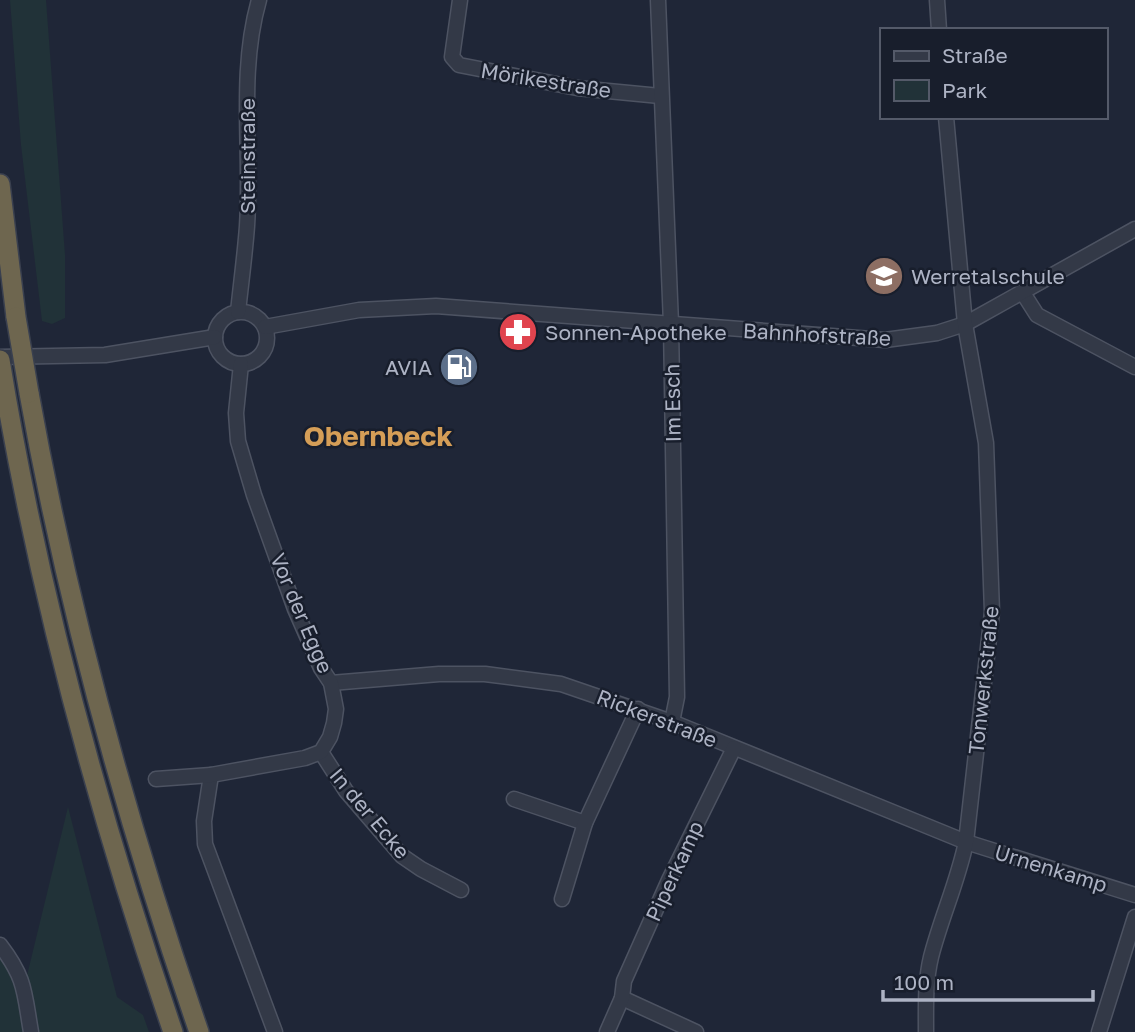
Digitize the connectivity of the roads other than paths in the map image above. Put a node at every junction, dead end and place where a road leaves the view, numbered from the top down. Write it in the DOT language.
graph roads {
  1 [pos="259,0"];
  2 [pos="460,0"];
  3 [pos="658,0"];
  4 [pos="937,0"];
  5 [pos="939,28"];
  6 [pos="660,96"];
  7 [pos="946,119"];
  8 [pos="0,184"];
  9 [pos="1135,229"];
  10 [pos="1023,293"];
  11 [pos="238,312"];
  12 [pos="671,324"];
  13 [pos="965,324"];
  14 [pos="265,327"];
  15 [pos="215,337"];
  16 [pos="0,358"];
  17 [pos="241,365"];
  18 [pos="1135,367"];
  19 [pos="331,683"];
  20 [pos="638,709"];
  21 [pos="673,722"];
  22 [pos="734,747"];
  23 [pos="321,752"];
  24 [pos="211,775"];
  25 [pos="156,779"];
  26 [pos="514,799"];
  27 [pos="586,823"];
  28 [pos="966,842"];
  29 [pos="461,890"];
  30 [pos="1135,895"];
  31 [pos="562,899"];
  32 [pos="1135,917"];
  33 [pos="0,945"];
  34 [pos="622,998"];
  35 [pos="31,1032"];
  36 [pos="173,1032"];
  37 [pos="199,1032"];
  38 [pos="275,1032"];
  39 [pos="607,1032"];
  40 [pos="696,1032"];
  41 [pos="926,1032"];
  42 [pos="1099,1032"];
  1 -- 11 [label="street, Steinstraße"];
  2 -- 6 [label="street, Mörikestraße"];
  3 -- 6 [label="street, Im Esch"];
  4 -- 5 [label="street"];
  6 -- 12 [label="street, Im Esch"];
  7 -- 13 [label="street, Tonwerkstraße"];
  8 -- 37 [label="highway, bridge"];
  9 -- 10 [label="street, Bahnhofstraße"];
  10 -- 13 [label="street, Bahnhofstraße"];
  10 -- 18 [label="street"];
  11 -- 14 [label="street"];
  11 -- 15 [label="street"];
  12 -- 13 [label="street, Bahnhofstraße"];
  12 -- 14 [label="street, Bahnhofstraße"];
  12 -- 21 [label="street, Im Esch"];
  13 -- 28 [label="street, Tonwerkstraße"];
  14 -- 17 [label="street"];
  15 -- 16 [label="street"];
  15 -- 17 [label="street"];
  16 -- 36 [label="highway"];
  17 -- 19 [label="street, Vor der Egge"];
  19 -- 20 [label="street, Rickerstraße"];
  19 -- 23 [label="street, Vor der Egge"];
  20 -- 21 [label="street, Rickerstraße"];
  20 -- 27 [label="street"];
  21 -- 22 [label="street, Rickerstraße"];
  22 -- 28 [label="street, Rickerstraße"];
  22 -- 34 [label="street, Piperkamp"];
  23 -- 24 [label="street"];
  23 -- 29 [label="street, In der Ecke"];
  24 -- 25 [label="street"];
  24 -- 38 [label="street"];
  26 -- 27 [label="street"];
  27 -- 31 [label="street"];
  28 -- 30 [label="street, Urnenkamp"];
  28 -- 41 [label="street, Tonwerkstraße"];
  32 -- 42 [label="street"];
  33 -- 35 [label="street"];
  34 -- 39 [label="street, Piperkamp"];
  34 -- 40 [label="street"];
}
